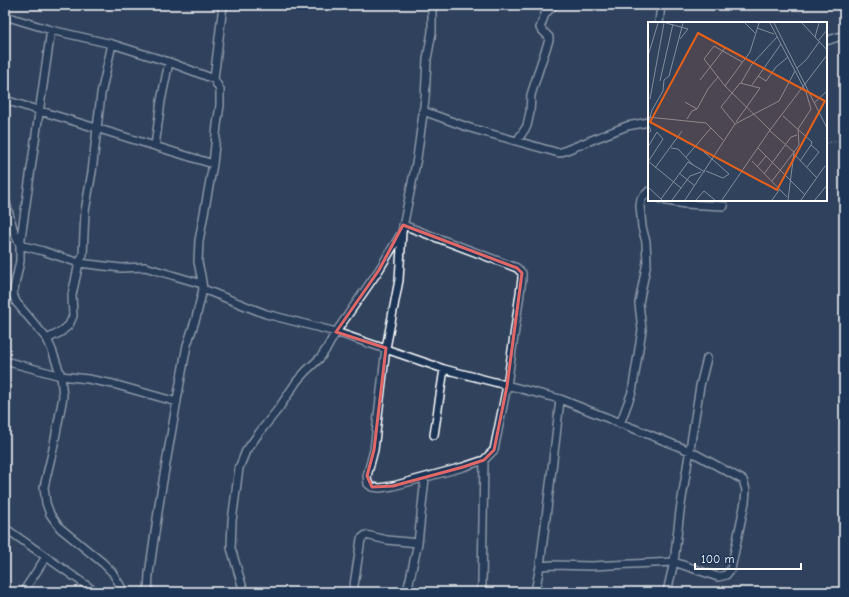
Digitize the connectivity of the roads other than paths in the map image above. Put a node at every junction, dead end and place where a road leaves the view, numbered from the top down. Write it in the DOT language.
graph roads {
  1 [pos="223,5"];
  2 [pos="432,5"];
  3 [pos="554,5"];
  4 [pos="661,5"];
  5 [pos="5,16"];
  6 [pos="659,22"];
  7 [pos="51,30"];
  8 [pos="844,34"];
  9 [pos="827,41"];
  10 [pos="112,44"];
  11 [pos="169,62"];
  12 [pos="214,80"];
  13 [pos="5,100"];
  14 [pos="39,111"];
  15 [pos="423,112"];
  16 [pos="648,122"];
  17 [pos="96,128"];
  18 [pos="517,142"];
  19 [pos="155,146"];
  20 [pos="213,164"];
  21 [pos="648,192"];
  22 [pos="5,199"];
  23 [pos="641,199"];
  24 [pos="648,200"];
  25 [pos="668,201"];
  26 [pos="724,206"];
  27 [pos="402,228"];
  28 [pos="5,229"];
  29 [pos="14,232"];
  30 [pos="20,245"];
  31 [pos="79,263"];
  32 [pos="202,287"];
  33 [pos="336,332"];
  34 [pos="47,339"];
  35 [pos="386,348"];
  36 [pos="707,358"];
  37 [pos="5,361"];
  38 [pos="444,369"];
  39 [pos="61,376"];
  40 [pos="507,386"];
  41 [pos="560,399"];
  42 [pos="177,402"];
  43 [pos="620,424"];
  44 [pos="434,435"];
  45 [pos="690,451"];
  46 [pos="484,460"];
  47 [pos="425,478"];
  48 [pos="5,528"];
  49 [pos="418,543"];
  50 [pos="46,557"];
  51 [pos="674,562"];
  52 [pos="540,566"];
  53 [pos="26,592"];
  54 [pos="96,592"];
  55 [pos="126,592"];
  56 [pos="148,592"];
  57 [pos="244,592"];
  58 [pos="353,592"];
  59 [pos="407,592"];
  60 [pos="480,592"];
  61 [pos="535,592"];
  62 [pos="667,592"];
  1 -- 12 [label="street"];
  2 -- 15 [label="street"];
  3 -- 18 [label="street"];
  4 -- 6 [label="street"];
  5 -- 7 [label="street"];
  7 -- 10 [label="street"];
  7 -- 14 [label="street"];
  8 -- 9 [label="street"];
  10 -- 11 [label="street"];
  10 -- 17 [label="street"];
  11 -- 12 [label="street"];
  11 -- 19 [label="street"];
  12 -- 20 [label="street"];
  13 -- 14 [label="street"];
  14 -- 17 [label="street"];
  14 -- 30 [label="street"];
  15 -- 18 [label="street"];
  15 -- 27 [label="street"];
  16 -- 18 [label="street"];
  17 -- 19 [label="street"];
  17 -- 31 [label="street"];
  19 -- 20 [label="street"];
  20 -- 32 [label="street"];
  21 -- 23 [label="street"];
  22 -- 29 [label="street"];
  23 -- 24 [label="street"];
  23 -- 43 [label="street"];
  25 -- 26 [label="street"];
  27 -- 33 [label="street"];
  27 -- 35 [label="street"];
  27 -- 40 [label="street"];
  28 -- 29 [label="street"];
  29 -- 30 [label="street"];
  30 -- 31 [label="street"];
  30 -- 34 [label="street"];
  31 -- 32 [label="street"];
  31 -- 34 [label="street"];
  32 -- 33 [label="street"];
  32 -- 42 [label="street"];
  33 -- 35 [label="street"];
  33 -- 57 [label="street"];
  34 -- 39 [label="street"];
  35 -- 38 [label="street"];
  35 -- 47 [label="street"];
  36 -- 45 [label="street"];
  37 -- 39 [label="street"];
  38 -- 40 [label="street"];
  38 -- 44 [label="street"];
  39 -- 42 [label="street"];
  39 -- 55 [label="street"];
  40 -- 41 [label="street"];
  40 -- 46 [label="street"];
  41 -- 43 [label="street"];
  41 -- 52 [label="street"];
  42 -- 56 [label="street"];
  43 -- 45 [label="street"];
  45 -- 51 [label="street"];
  45 -- 51 [label="street"];
  46 -- 47 [label="street"];
  46 -- 60 [label="street"];
  47 -- 49 [label="street"];
  48 -- 50 [label="street"];
  49 -- 58 [label="street"];
  49 -- 59 [label="street"];
  50 -- 53 [label="street"];
  50 -- 54 [label="street"];
  51 -- 52 [label="street"];
  51 -- 62 [label="street"];
  52 -- 61 [label="street"];
}
